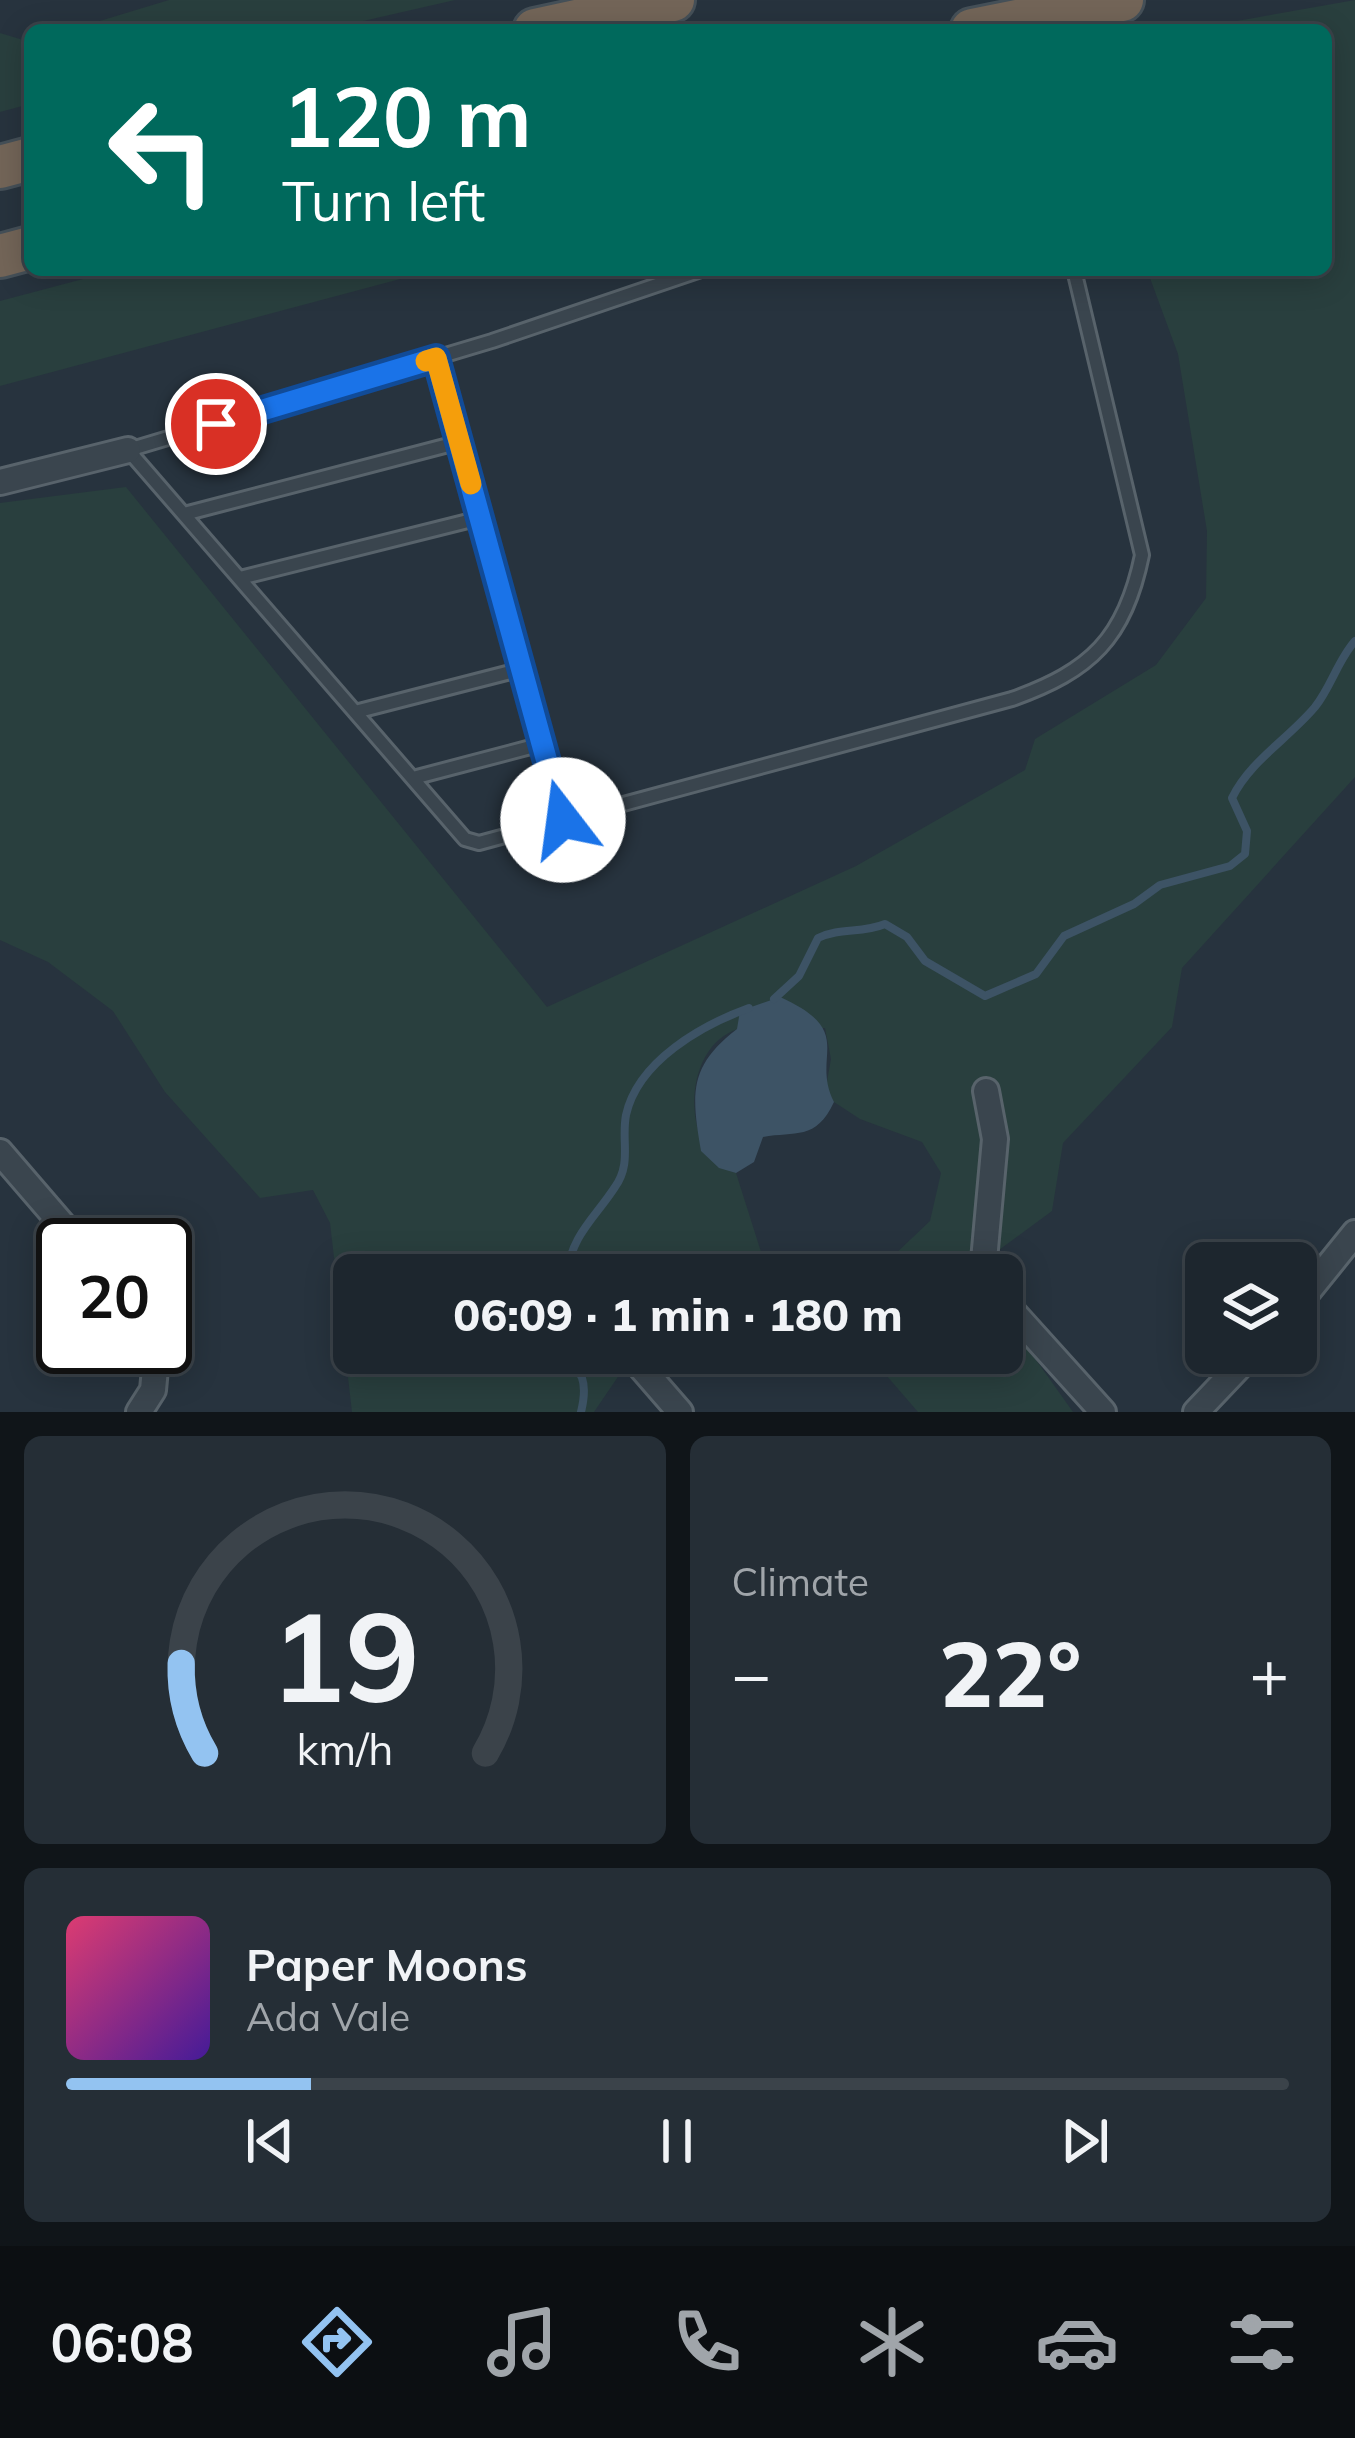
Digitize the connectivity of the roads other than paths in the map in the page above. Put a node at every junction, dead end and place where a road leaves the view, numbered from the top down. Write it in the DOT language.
graph roads {
  1 [pos="673,0"];
  2 [pos="1121,0"];
  3 [pos="563,24"];
  4 [pos="1001,24"];
  5 [pos="683,276"];
  6 [pos="1075,276"];
  7 [pos="436,358"];
  8 [pos="460,442"];
  9 [pos="128,450"];
  10 [pos="0,482"];
  11 [pos="184,514"];
  12 [pos="480,518"];
  13 [pos="240,578"];
  14 [pos="522,669"];
  15 [pos="355,712"];
  16 [pos="542,744"];
  17 [pos="413,778"];
  18 [pos="563,820"];
  19 [pos="986,1090"];
  20 [pos="0,1152"];
  21 [pos="57,1218"];
  22 [pos="1355,1233"];
  23 [pos="985,1254"];
  24 [pos="1317,1280"];
  25 [pos="1023,1323"];
  26 [pos="155,1374"];
  27 [pos="647,1374"];
  28 [pos="1232,1374"];
  29 [pos="139,1412"];
  30 [pos="680,1412"];
  31 [pos="1103,1412"];
  32 [pos="1196,1412"];
  1 -- 3 [label="highway"];
  2 -- 4 [label="highway"];
  5 -- 7 [label="lane"];
  6 -- 18 [label="lane"];
  7 -- 8 [label="lane"];
  7 -- 9 [label="lane"];
  8 -- 11 [label="lane"];
  8 -- 12 [label="lane"];
  9 -- 10 [label="street"];
  9 -- 11 [label="lane"];
  11 -- 13 [label="lane"];
  12 -- 13 [label="lane"];
  12 -- 14 [label="lane"];
  13 -- 15 [label="lane"];
  14 -- 15 [label="lane"];
  14 -- 16 [label="lane"];
  15 -- 17 [label="lane"];
  16 -- 17 [label="lane"];
  16 -- 18 [label="lane"];
  17 -- 18 [label="lane"];
  19 -- 23 [label="street"];
  20 -- 21 [label="street"];
  22 -- 24 [label="street"];
  25 -- 31 [label="street"];
  26 -- 29 [label="street"];
  27 -- 30 [label="street"];
  28 -- 32 [label="street"];
}
